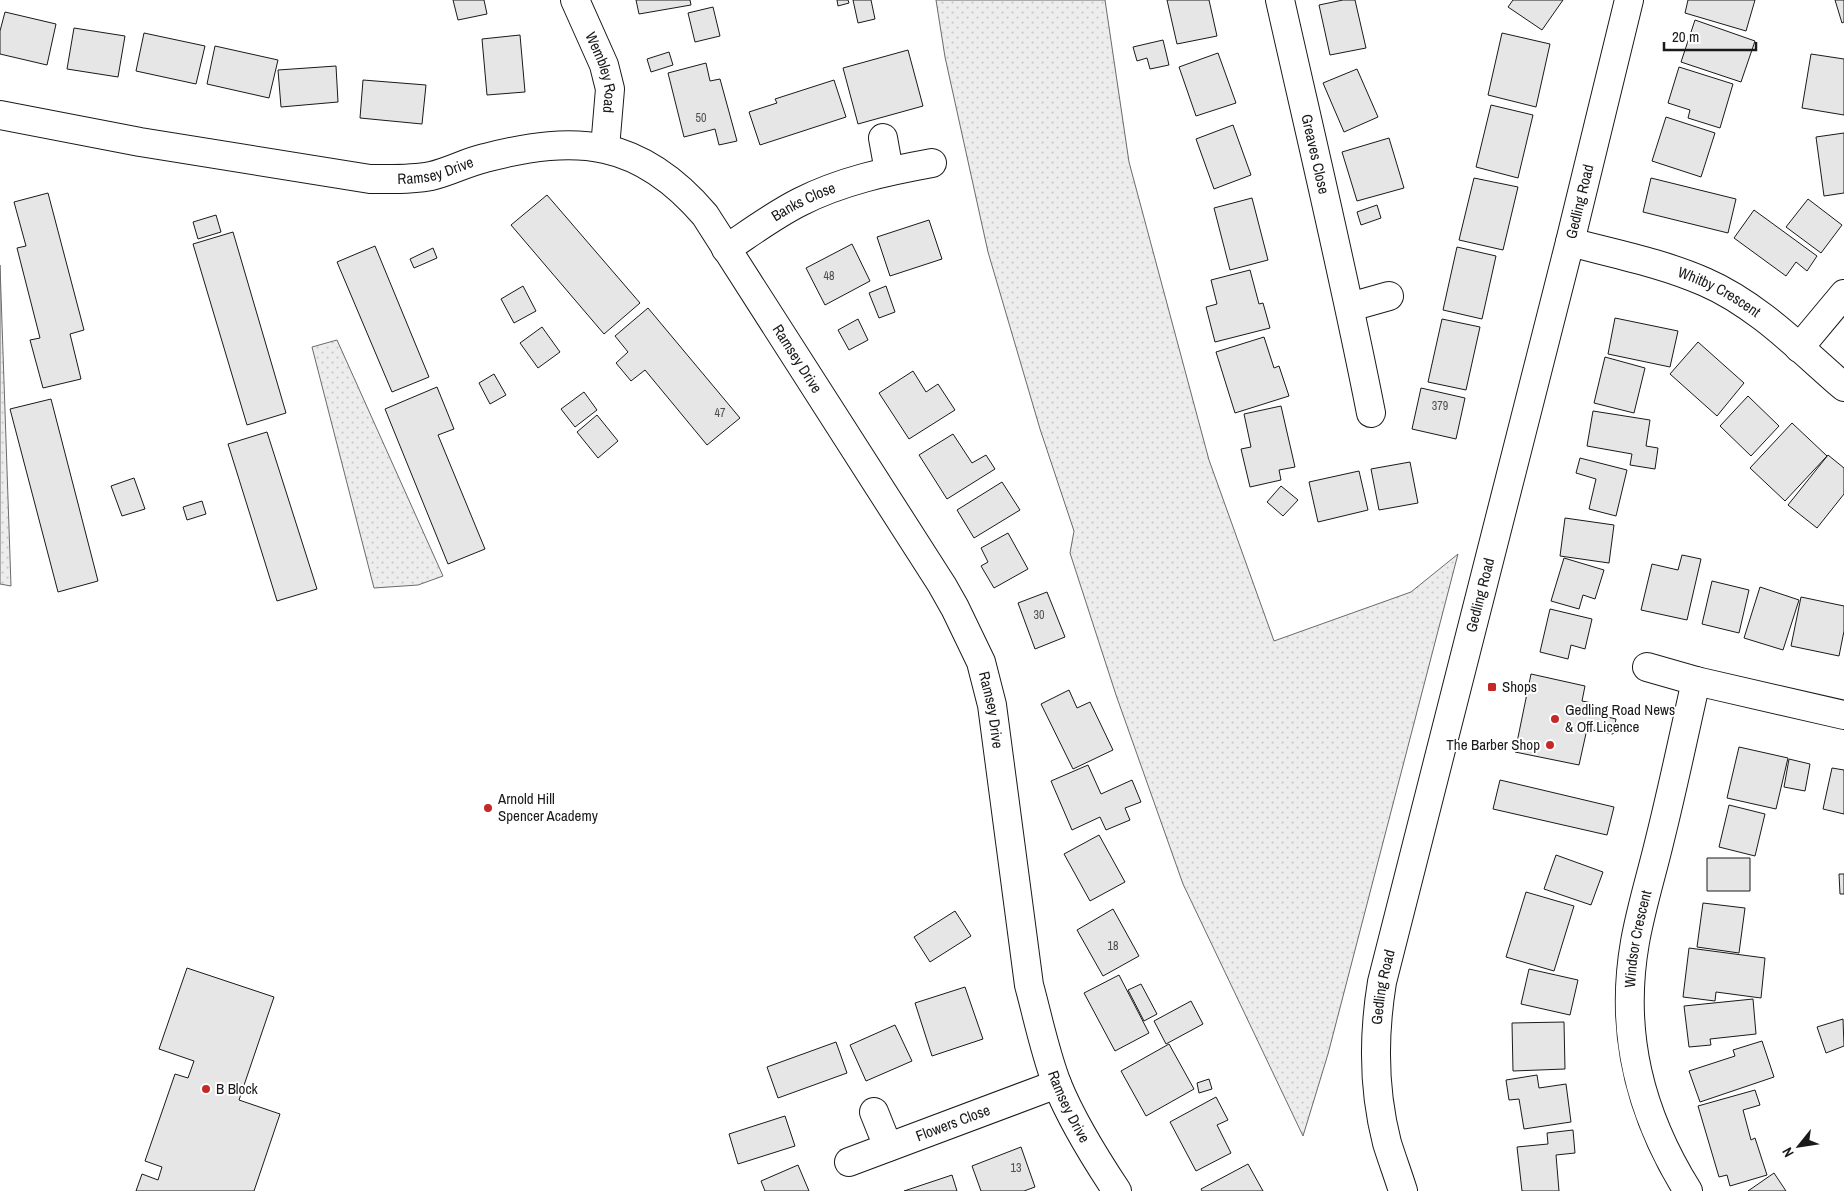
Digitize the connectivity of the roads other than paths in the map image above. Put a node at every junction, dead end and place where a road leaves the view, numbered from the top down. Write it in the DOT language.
graph roads {
  1 [pos="575,0"];
  2 [pos="1280,0"];
  3 [pos="1628,0"];
  4 [pos="0,115"];
  5 [pos="883,138"];
  6 [pos="605,148"];
  7 [pos="932,163"];
  8 [pos="889,171"];
  9 [pos="1570,242"];
  10 [pos="726,249"];
  11 [pos="1844,294"];
  12 [pos="1388,296"];
  13 [pos="1350,307"];
  14 [pos="1799,348"];
  15 [pos="1844,387"];
  16 [pos="1371,414"];
  17 [pos="1647,667"];
  18 [pos="1696,681"];
  19 [pos="1844,715"];
  20 [pos="1057,1084"];
  21 [pos="874,1112"];
  22 [pos="888,1147"];
  23 [pos="848,1162"];
  24 [pos="1117,1191"];
  25 [pos="1402,1191"];
  26 [pos="1688,1191"];
  1 -- 6 [label="street, Wembley Road"];
  2 -- 13 [label="street, Greaves Close"];
  3 -- 9 [label="street, Gedling Road"];
  4 -- 6 [label="street, Ramsey Drive"];
  5 -- 8 [label="street"];
  6 -- 10 [label="street, Ramsey Drive"];
  7 -- 8 [label="street, Banks Close"];
  8 -- 10 [label="street, Banks Close"];
  9 -- 14 [label="street, Whitby Crescent"];
  9 -- 25 [label="street, Gedling Road"];
  10 -- 20 [label="street, Ramsey Drive"];
  11 -- 14 [label="street"];
  12 -- 13 [label="street"];
  13 -- 16 [label="street, Greaves Close"];
  14 -- 15 [label="street, Whitby Crescent"];
  17 -- 18 [label="street"];
  18 -- 19 [label="street"];
  18 -- 26 [label="street, Windsor Crescent"];
  20 -- 22 [label="street, Flowers Close"];
  20 -- 24 [label="street, Ramsey Drive"];
  21 -- 22 [label="street"];
  22 -- 23 [label="street, Flowers Close"];
}
